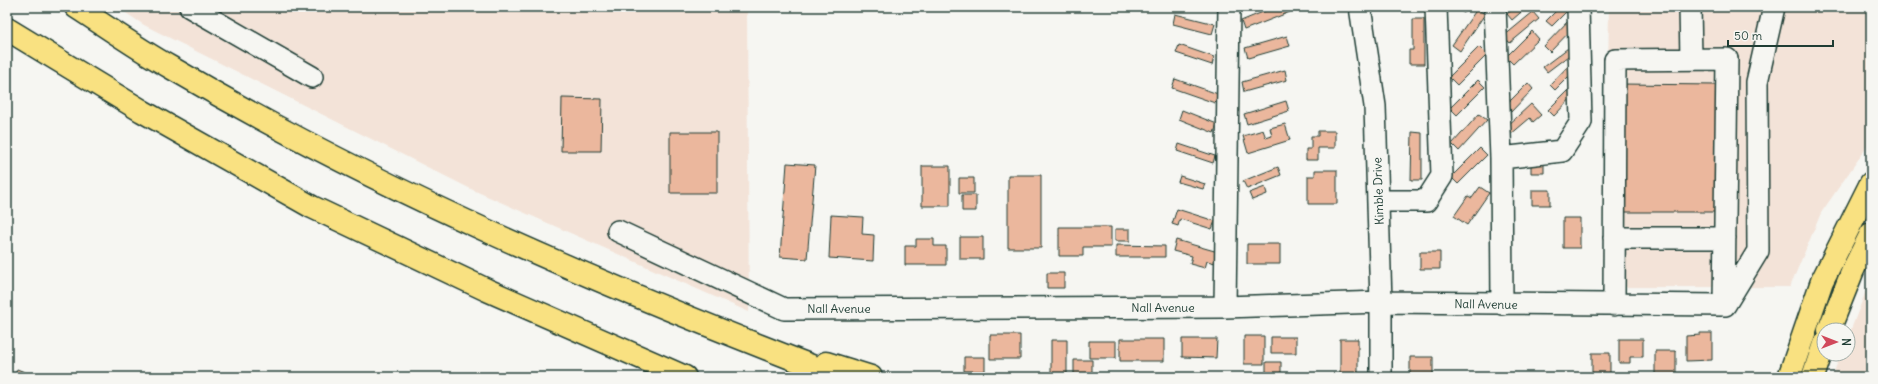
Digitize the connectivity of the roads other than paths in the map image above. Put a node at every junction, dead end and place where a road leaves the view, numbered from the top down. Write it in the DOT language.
graph roads {
  1 [pos="76,7"];
  2 [pos="190,7"];
  3 [pos="1229,7"];
  4 [pos="1360,7"];
  5 [pos="1436,7"];
  6 [pos="1495,7"];
  7 [pos="1578,7"];
  8 [pos="1690,7"];
  9 [pos="1774,7"];
  10 [pos="7,29"];
  11 [pos="1691,59"];
  12 [pos="312,77"];
  13 [pos="1501,158"];
  14 [pos="1871,183"];
  15 [pos="1378,201"];
  16 [pos="618,231"];
  17 [pos="1871,234"];
  18 [pos="1614,238"];
  19 [pos="1725,238"];
  20 [pos="1381,302"];
  21 [pos="1502,304"];
  22 [pos="1614,305"];
  23 [pos="1724,305"];
  24 [pos="1226,307"];
  25 [pos="1832,322"];
  26 [pos="708,326"];
  27 [pos="1818,362"];
  28 [pos="685,377"];
  29 [pos="840,377"];
  30 [pos="871,377"];
  31 [pos="1381,377"];
  32 [pos="1789,377"];
  33 [pos="1813,377"];
  1 -- 26 [label="main road"];
  2 -- 12 [label="street"];
  3 -- 24 [label="street"];
  4 -- 15 [label="street, Kimble Drive"];
  5 -- 15 [label="street"];
  6 -- 13 [label="street"];
  7 -- 13 [label="street"];
  8 -- 11 [label="street"];
  9 -- 23 [label="street"];
  10 -- 28 [label="main road"];
  11 -- 18 [label="street"];
  11 -- 19 [label="street"];
  13 -- 21 [label="street"];
  14 -- 32 [label="main road"];
  15 -- 20 [label="street, Kimble Drive"];
  16 -- 24 [label="street, Nall Avenue"];
  17 -- 25 [label="main road"];
  18 -- 19 [label="street"];
  18 -- 22 [label="street"];
  19 -- 23 [label="street"];
  20 -- 21 [label="street, Nall Avenue"];
  20 -- 24 [label="street, Nall Avenue"];
  20 -- 31 [label="street, Kimble Drive"];
  21 -- 22 [label="street, Nall Avenue"];
  22 -- 23 [label="street, Nall Avenue"];
  26 -- 29 [label="main road"];
  26 -- 30 [label="main road"];
  27 -- 33 [label="main road"];
}
